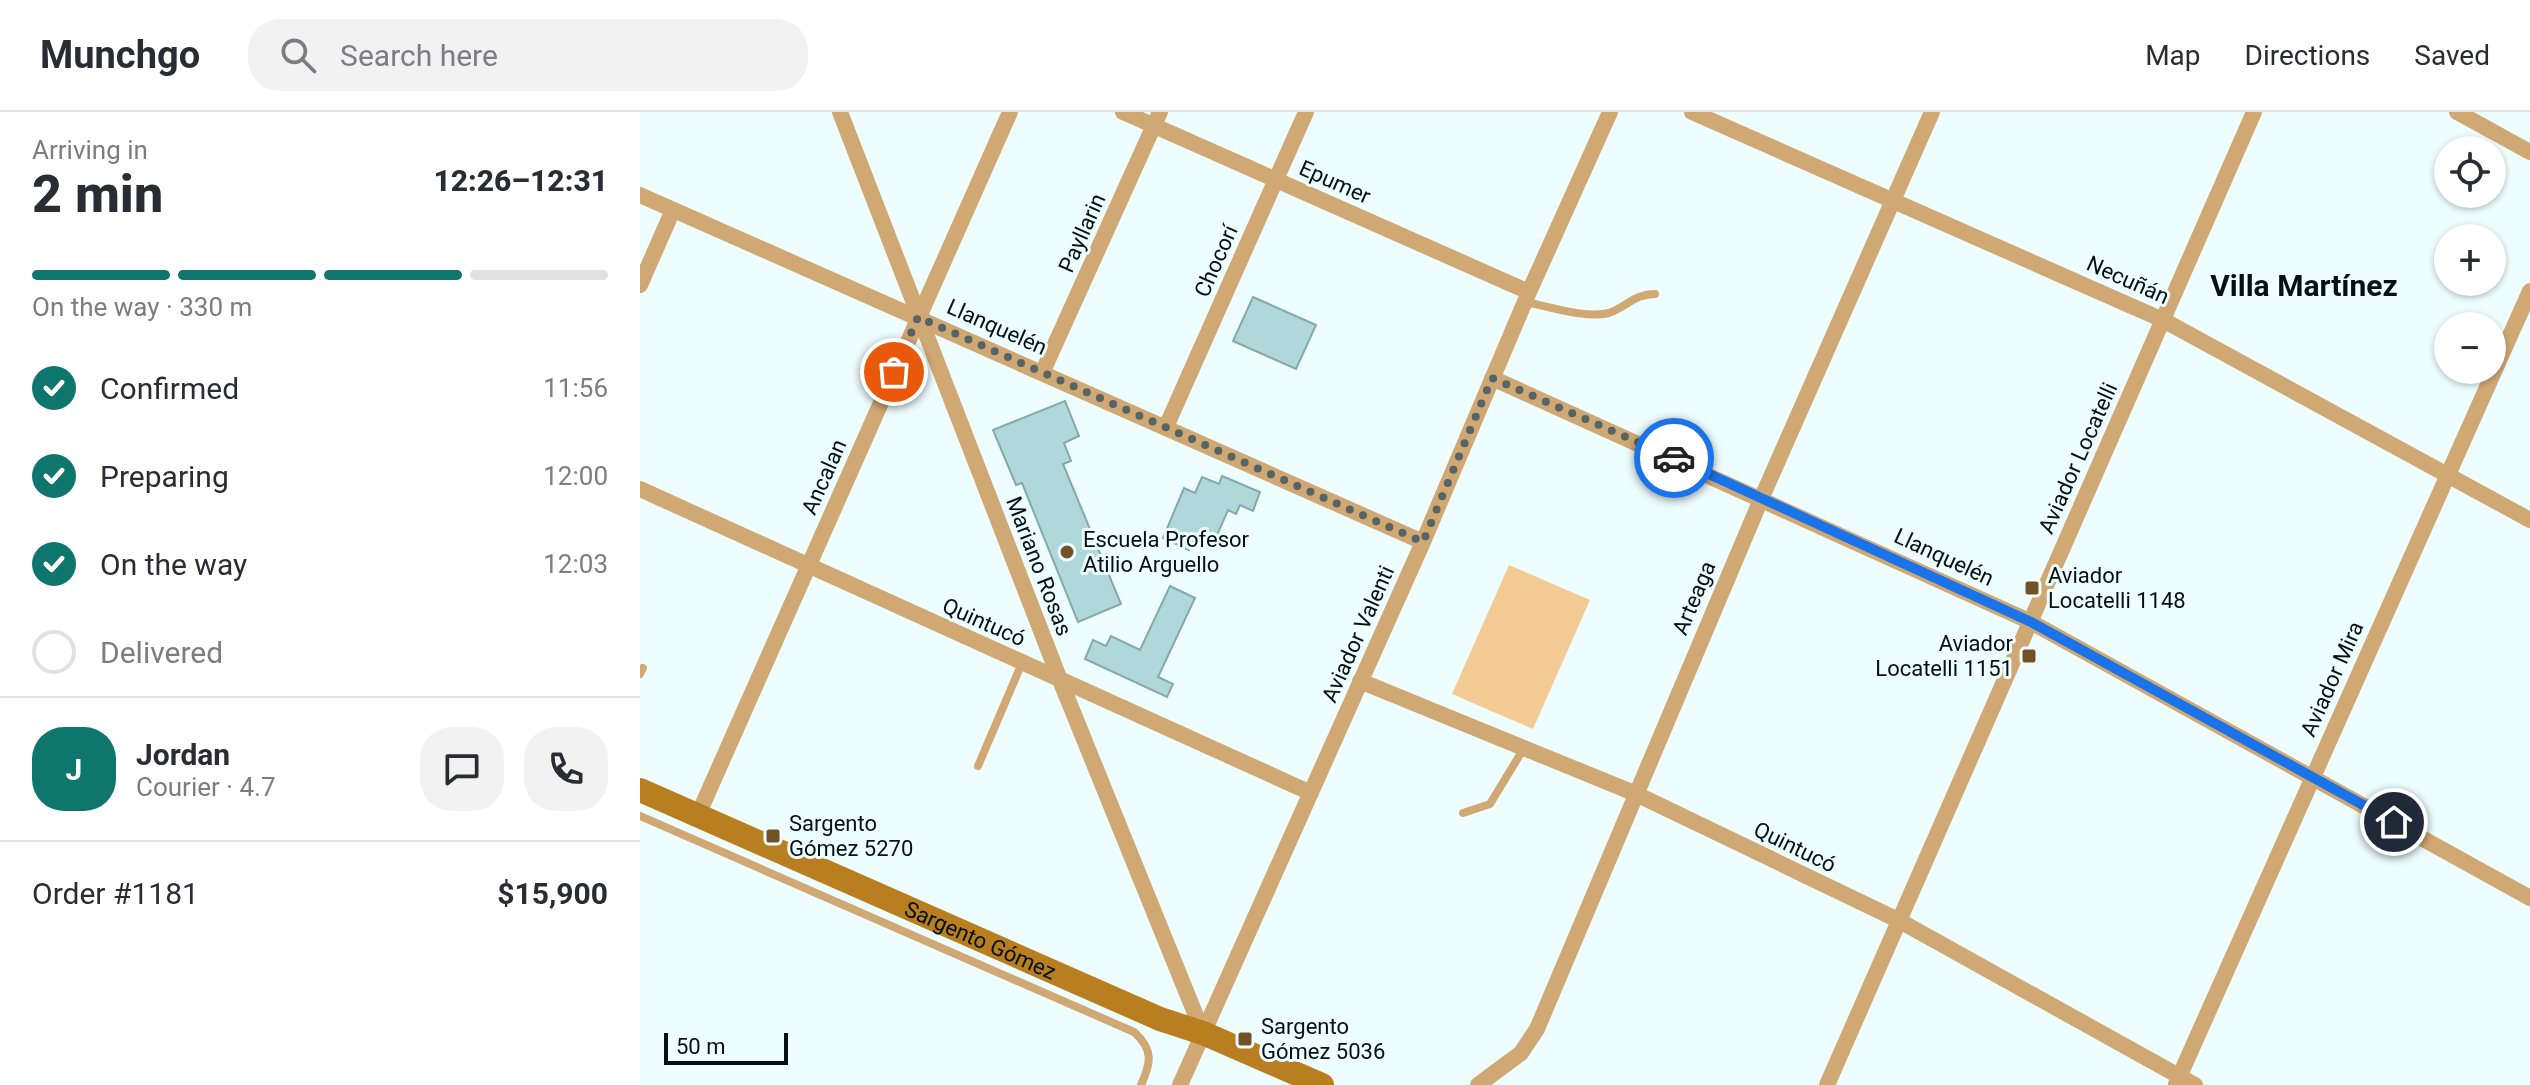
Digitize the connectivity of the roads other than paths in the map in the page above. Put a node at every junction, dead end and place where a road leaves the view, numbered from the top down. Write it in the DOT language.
graph roads {
  1 [pos="840,112"];
  2 [pos="1010,112"];
  3 [pos="1123,112"];
  4 [pos="1306,112"];
  5 [pos="1610,112"];
  6 [pos="1692,112"];
  7 [pos="1932,112"];
  8 [pos="2254,112"];
  9 [pos="2457,112"];
  10 [pos="1157,119"];
  11 [pos="2530,152"];
  12 [pos="1276,179"];
  13 [pos="640,195"];
  14 [pos="1892,202"];
  15 [pos="673,210"];
  16 [pos="640,285"];
  17 [pos="2530,291"];
  18 [pos="1655,294"];
  19 [pos="1526,297"];
  20 [pos="918,317"];
  21 [pos="2163,320"];
  22 [pos="1043,371"];
  23 [pos="1492,378"];
  24 [pos="1166,427"];
  25 [pos="2448,474"];
  26 [pos="640,489"];
  27 [pos="1762,497"];
  28 [pos="2530,520"];
  29 [pos="1423,542"];
  30 [pos="809,567"];
  31 [pos="2031,622"];
  32 [pos="1022,663"];
  33 [pos="1060,680"];
  34 [pos="1360,681"];
  35 [pos="1524,748"];
  36 [pos="978,766"];
  37 [pos="2312,776"];
  38 [pos="640,790"];
  39 [pos="1311,793"];
  40 [pos="1634,793"];
  41 [pos="1463,813"];
  42 [pos="698,815"];
  43 [pos="640,816"];
  44 [pos="2530,898"];
  45 [pos="1898,920"];
  46 [pos="1203,1033"];
  47 [pos="2177,1080"];
  48 [pos="1141,1085"];
  49 [pos="1180,1085"];
  50 [pos="1322,1085"];
  51 [pos="1478,1085"];
  52 [pos="1827,1085"];
  53 [pos="2195,1085"];
  1 -- 20 [label="street, Mariano Rosas"];
  2 -- 20 [label="street, Ancalan"];
  3 -- 10 [label="street, Epumer"];
  4 -- 12 [label="street, Chocorí"];
  5 -- 19 [label="street, Aviador Valenti"];
  6 -- 14 [label="street, Necuñán"];
  7 -- 14 [label="street, Arteaga"];
  8 -- 21 [label="street, Aviador Locatelli"];
  9 -- 11 [label="street"];
  10 -- 12 [label="street, Epumer"];
  10 -- 22 [label="street, Payllarin"];
  12 -- 19 [label="street, Epumer"];
  12 -- 24 [label="street, Chocorí"];
  13 -- 15 [label="street, Llanquelén"];
  14 -- 21 [label="street, Necuñán"];
  14 -- 27 [label="street, Arteaga"];
  15 -- 16 [label="street"];
  15 -- 20 [label="street, Llanquelén"];
  17 -- 25 [label="street, Aviador Mira"];
  18 -- 19 [label="lane"];
  19 -- 23 [label="street, Aviador Valenti"];
  20 -- 22 [label="street, Llanquelén"];
  20 -- 30 [label="street, Ancalan"];
  20 -- 33 [label="street, Mariano Rosas"];
  21 -- 25 [label="street, Necuñán"];
  21 -- 31 [label="street, Aviador Locatelli"];
  22 -- 24 [label="street, Llanquelén"];
  23 -- 27 [label="street, Llanquelén"];
  23 -- 29 [label="street, Aviador Valenti"];
  24 -- 29 [label="street, Llanquelén"];
  25 -- 28 [label="street, Necuñán"];
  25 -- 37 [label="street, Aviador Mira"];
  26 -- 30 [label="street, Quintucó"];
  27 -- 31 [label="street, Llanquelén"];
  27 -- 40 [label="street, Arteaga"];
  29 -- 34 [label="street, Aviador Valenti"];
  30 -- 32 [label="street, Quintucó"];
  30 -- 42 [label="street, Ancalan"];
  31 -- 37 [label="street, Llanquelén"];
  31 -- 45 [label="street, Aviador Locatelli"];
  32 -- 33 [label="street, Quintucó"];
  32 -- 36 [label="lane"];
  33 -- 39 [label="street, Quintucó"];
  33 -- 46 [label="street, Mariano Rosas"];
  34 -- 35 [label="street, Quintucó"];
  34 -- 39 [label="street, Aviador Valenti"];
  35 -- 40 [label="street, Quintucó"];
  35 -- 41 [label="lane"];
  37 -- 44 [label="street, Llanquelén"];
  37 -- 47 [label="street, Aviador Mira"];
  38 -- 42 [label="main road, Sargento Gómez"];
  39 -- 46 [label="street, Aviador Valenti"];
  40 -- 45 [label="street, Quintucó"];
  40 -- 51 [label="street, Arteaga"];
  42 -- 46 [label="main road, Sargento Gómez"];
  43 -- 48 [label="lane"];
  45 -- 47 [label="street, Quintucó"];
  45 -- 52 [label="street, Aviador Locatelli"];
  46 -- 49 [label="street, Aviador Valenti"];
  46 -- 50 [label="main road, Sargento Gómez"];
  47 -- 53 [label="street, Quintucó"];
}
